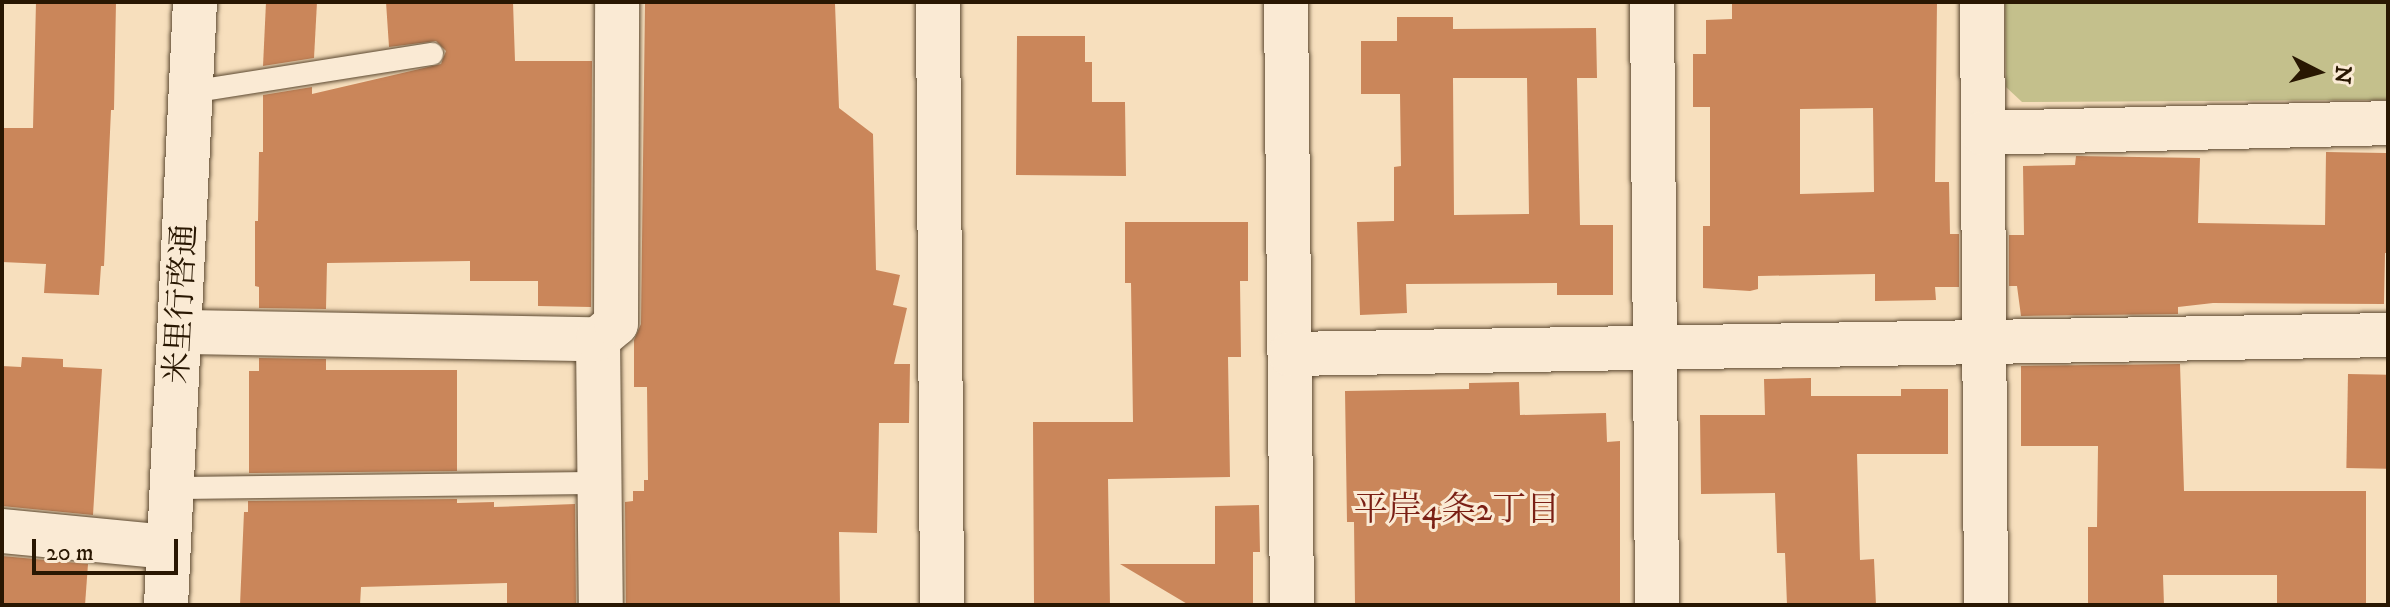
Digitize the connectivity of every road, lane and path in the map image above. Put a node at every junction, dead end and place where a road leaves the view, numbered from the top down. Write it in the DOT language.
graph roads {
  1 [pos="195,2"];
  2 [pos="617,2"];
  3 [pos="938,2"];
  4 [pos="1286,2"];
  5 [pos="1652,2"];
  6 [pos="1982,2"];
  7 [pos="432,54"];
  8 [pos="191,92"];
  9 [pos="2388,123"];
  10 [pos="1983,133"];
  11 [pos="181,332"];
  12 [pos="2388,335"];
  13 [pos="598,339"];
  14 [pos="1985,342"];
  15 [pos="1655,348"];
  16 [pos="1290,354"];
  17 [pos="599,483"];
  18 [pos="172,488"];
  19 [pos="2,531"];
  20 [pos="168,547"];
  21 [pos="166,605"];
  22 [pos="601,605"];
  23 [pos="942,605"];
  24 [pos="1292,605"];
  25 [pos="1657,605"];
  26 [pos="1986,605"];
  1 -- 8 [label="street, 米里行啓通"];
  2 -- 13 [label="street"];
  3 -- 23 [label="street"];
  4 -- 16 [label="street"];
  5 -- 15 [label="street"];
  6 -- 10 [label="street"];
  7 -- 8 [label="lane"];
  8 -- 11 [label="street, 米里行啓通"];
  9 -- 10 [label="street"];
  10 -- 14 [label="street"];
  11 -- 13 [label="street"];
  11 -- 18 [label="street, 米里行啓通"];
  12 -- 14 [label="street"];
  13 -- 17 [label="street"];
  14 -- 15 [label="street"];
  14 -- 26 [label="street"];
  15 -- 16 [label="street"];
  15 -- 25 [label="street"];
  16 -- 24 [label="street"];
  17 -- 18 [label="lane"];
  17 -- 22 [label="street"];
  18 -- 20 [label="street, 米里行啓通"];
  19 -- 20 [label="street"];
  20 -- 21 [label="street, 米里行啓通"];
}
